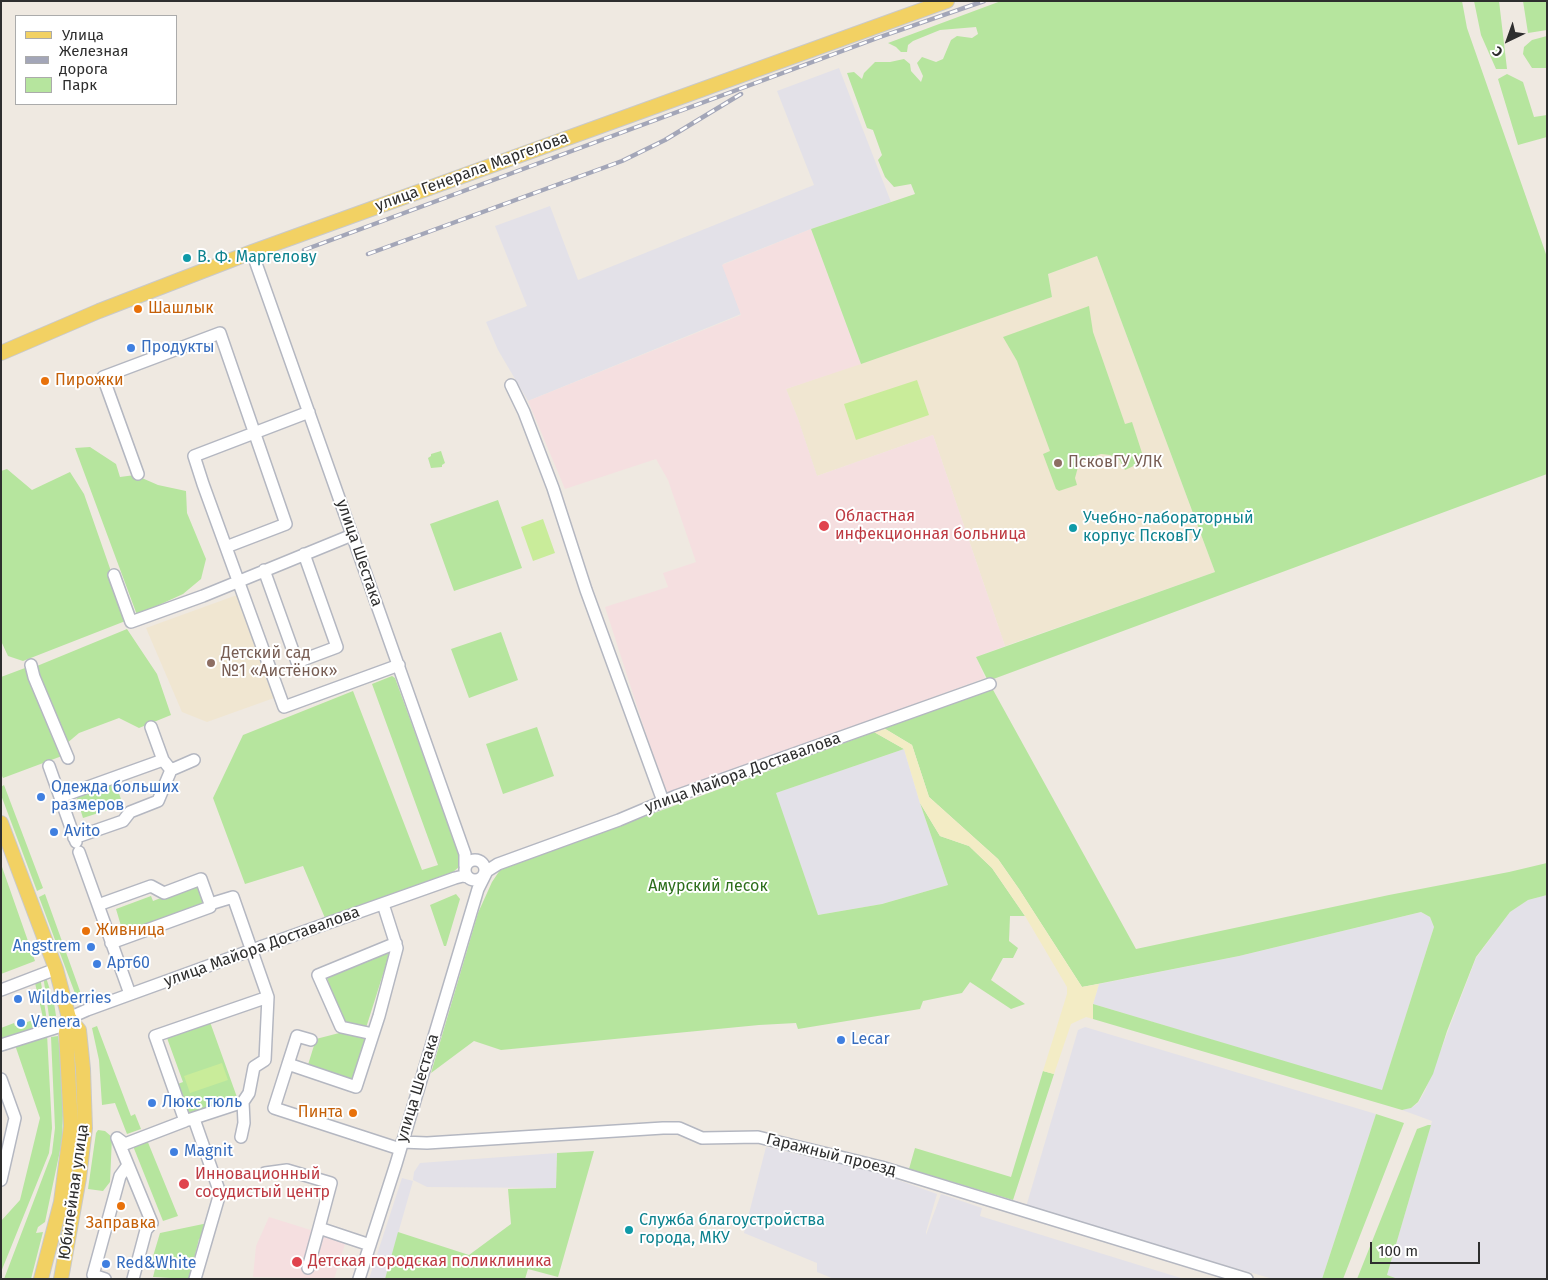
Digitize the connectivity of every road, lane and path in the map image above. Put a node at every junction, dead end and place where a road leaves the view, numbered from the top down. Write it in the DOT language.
graph roads {
  1 [pos="947,1"];
  2 [pos="252,252"];
  3 [pos="1,353"];
  4 [pos="511,385"];
  5 [pos="309,412"];
  6 [pos="255,432"];
  7 [pos="138,474"];
  8 [pos="352,535"];
  9 [pos="226,547"];
  10 [pos="304,554"];
  11 [pos="264,570"];
  12 [pos="114,575"];
  13 [pos="238,580"];
  14 [pos="31,665"];
  15 [pos="399,665"];
  16 [pos="990,684"];
  17 [pos="151,727"];
  18 [pos="68,758"];
  19 [pos="163,760"];
  20 [pos="194,760"];
  21 [pos="49,766"];
  22 [pos="171,770"];
  23 [pos="60,798"];
  24 [pos="662,802"];
  25 [pos="1,823"];
  26 [pos="4,841"];
  27 [pos="77,844"];
  28 [pos="498,864"];
  29 [pos="470,867"];
  30 [pos="484,875"];
  31 [pos="476,897"];
  32 [pos="210,904"];
  33 [pos="383,904"];
  34 [pos="98,905"];
  35 [pos="111,942"];
  36 [pos="396,943"];
  37 [pos="252,950"];
  38 [pos="56,969"];
  39 [pos="1,990"];
  40 [pos="130,994"];
  41 [pos="268,997"];
  42 [pos="69,1018"];
  43 [pos="373,1034"];
  44 [pos="311,1040"];
  45 [pos="1,1045"];
  46 [pos="288,1064"];
  47 [pos="1,1079"];
  48 [pos="243,1102"];
  49 [pos="189,1120"];
  50 [pos="241,1137"];
  51 [pos="401,1146"];
  52 [pos="128,1165"];
  53 [pos="265,1173"];
  54 [pos="1,1180"];
  55 [pos="319,1228"];
  56 [pos="370,1245"];
  57 [pos="308,1268"];
  58 [pos="41,1279"];
  59 [pos="60,1279"];
  60 [pos="105,1279"];
  61 [pos="133,1279"];
  62 [pos="196,1279"];
  63 [pos="359,1279"];
  64 [pos="1246,1279"];
  1 -- 2 [label="main road, улица Генерала Маргелова"];
  2 -- 3 [label="main road, улица Генерала Маргелова"];
  2 -- 5 [label="street, улица Шестака"];
  4 -- 24 [label="street"];
  5 -- 6 [label="street"];
  5 -- 8 [label="street, улица Шестака"];
  6 -- 7 [label="street"];
  6 -- 9 [label="street"];
  6 -- 9 [label="street"];
  8 -- 10 [label="street"];
  8 -- 15 [label="street, улица Шестака"];
  9 -- 13 [label="street"];
  10 -- 11 [label="street"];
  10 -- 11 [label="street"];
  11 -- 13 [label="street"];
  12 -- 13 [label="street"];
  13 -- 15 [label="street"];
  14 -- 18 [label="street"];
  15 -- 29 [label="street, улица Шестака"];
  16 -- 24 [label="street, улица Майора Доставалова"];
  17 -- 19 [label="street"];
  19 -- 22 [label="street"];
  19 -- 23 [label="street"];
  20 -- 22 [label="street"];
  21 -- 23 [label="street"];
  22 -- 27 [label="street"];
  23 -- 27 [label="street"];
  24 -- 28 [label="street, улица Майора Доставалова"];
  25 -- 26 [label="main road, Юбилейная улица"];
  26 -- 38 [label="main road, Юбилейная улица"];
  27 -- 34 [label="street"];
  28 -- 29 [label="street, улица Майора Доставалова"];
  28 -- 30 [label="street, улица Майора Доставалова"];
  29 -- 30 [label="street"];
  29 -- 31 [label="street, улица Шестака"];
  29 -- 33 [label="street, улица Майора Доставалова"];
  30 -- 31 [label="street, улица Шестака"];
  31 -- 51 [label="street, улица Шестака"];
  32 -- 34 [label="street"];
  32 -- 35 [label="street"];
  32 -- 37 [label="street"];
  33 -- 36 [label="street"];
  33 -- 37 [label="street, улица Майора Доставалова"];
  34 -- 35 [label="street"];
  35 -- 40 [label="street"];
  36 -- 43 [label="street"];
  36 -- 43 [label="street"];
  37 -- 40 [label="street, улица Майора Доставалова"];
  37 -- 41 [label="street"];
  38 -- 39 [label="street"];
  38 -- 42 [label="main road, Юбилейная улица"];
  40 -- 42 [label="street, улица Майора Доставалова"];
  41 -- 48 [label="street"];
  41 -- 49 [label="street"];
  42 -- 45 [label="street, улица Майора Доставалова"];
  42 -- 58 [label="main road, Юбилейная улица"];
  42 -- 59 [label="main road, Юбилейная улица"];
  43 -- 46 [label="street"];
  44 -- 46 [label="street"];
  46 -- 51 [label="street, Гаражный проезд"];
  47 -- 54 [label="street"];
  48 -- 49 [label="street"];
  48 -- 50 [label="street"];
  49 -- 52 [label="street"];
  49 -- 62 [label="street"];
  51 -- 56 [label="street, улица Шестака"];
  51 -- 64 [label="street, Гаражный проезд"];
  52 -- 60 [label="street"];
  52 -- 61 [label="street"];
  53 -- 55 [label="street"];
  55 -- 56 [label="street"];
  55 -- 57 [label="street"];
  56 -- 63 [label="street, улица Шестака"];
}
